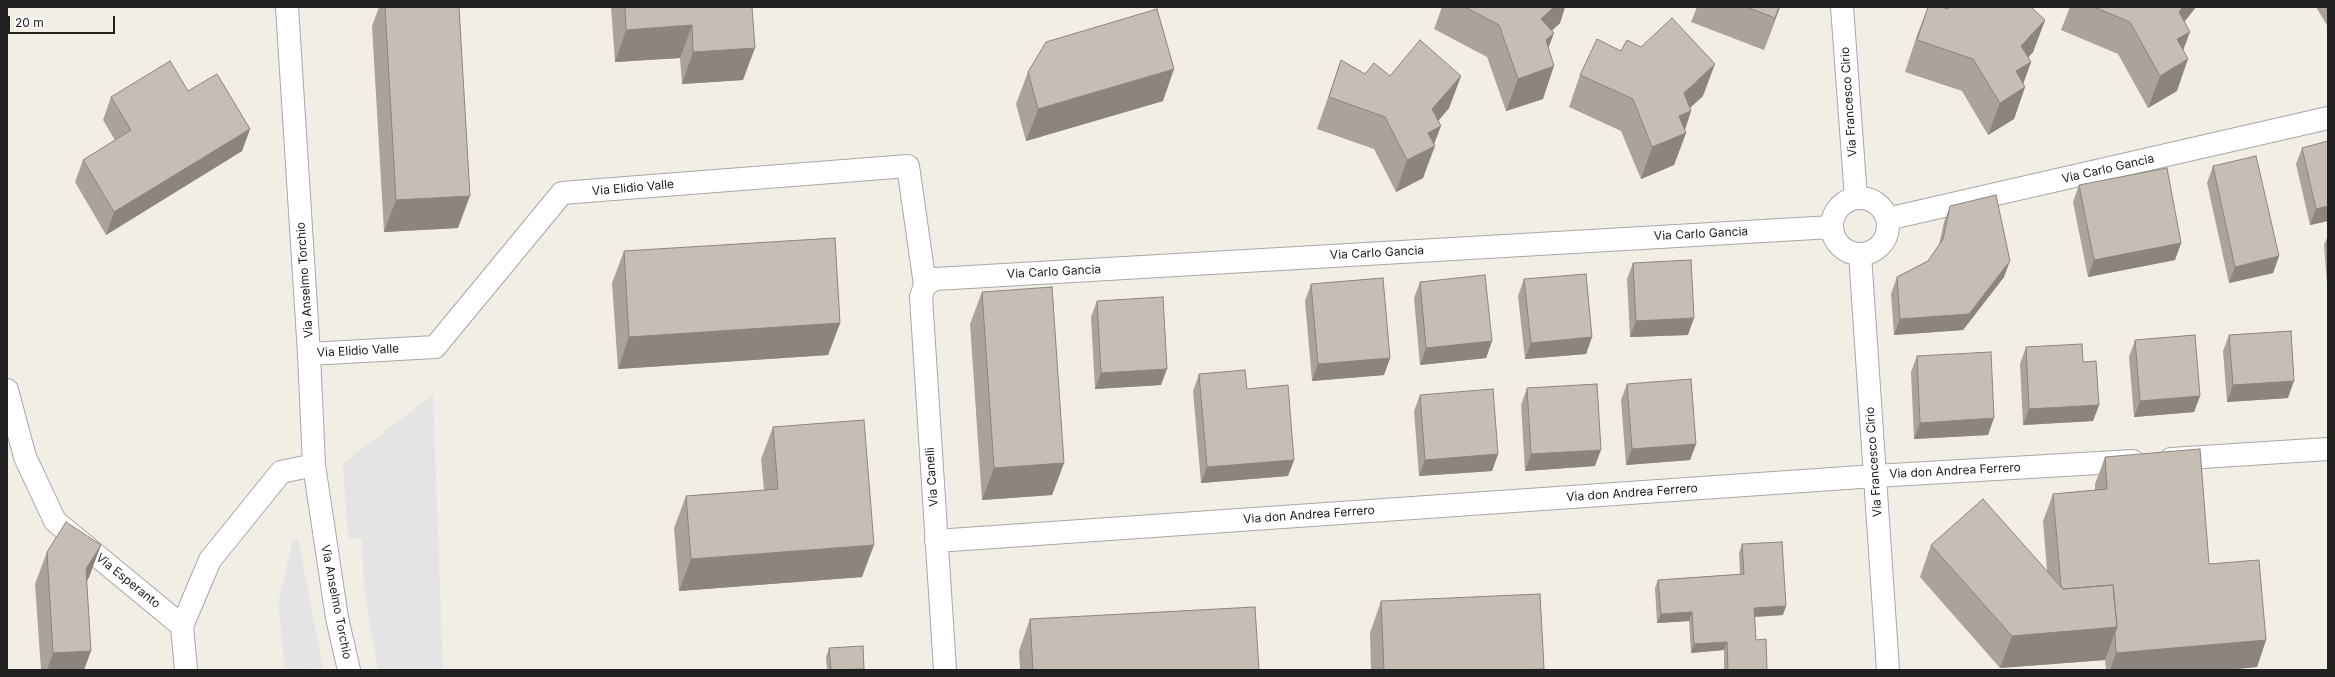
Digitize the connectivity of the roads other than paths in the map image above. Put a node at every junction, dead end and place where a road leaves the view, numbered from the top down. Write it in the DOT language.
graph roads {
  1 [pos="287,7"];
  2 [pos="1842,7"];
  3 [pos="2328,118"];
  4 [pos="1856,198"];
  5 [pos="1887,219"];
  6 [pos="1832,227"];
  7 [pos="1860,254"];
  8 [pos="925,285"];
  9 [pos="309,354"];
  10 [pos="7,390"];
  11 [pos="2328,449"];
  12 [pos="314,465"];
  13 [pos="1875,476"];
  14 [pos="936,541"];
  15 [pos="182,626"];
  16 [pos="186,670"];
  17 [pos="349,670"];
  18 [pos="944,670"];
  19 [pos="1888,670"];
  1 -- 9 [label="street, Via Anselmo Torchio"];
  2 -- 4 [label="street, Via Francesco Cirio"];
  3 -- 5 [label="street, Via Carlo Gancia"];
  4 -- 5 [label="street"];
  4 -- 6 [label="street"];
  5 -- 7 [label="street"];
  6 -- 7 [label="street"];
  6 -- 8 [label="street, Via Carlo Gancia"];
  7 -- 13 [label="street, Via Francesco Cirio"];
  8 -- 9 [label="street, Via Elidio Valle"];
  8 -- 14 [label="street, Via Canelli"];
  9 -- 12 [label="street, Via Anselmo Torchio"];
  10 -- 15 [label="street, Via Esperanto"];
  11 -- 13 [label="street, Via don Andrea Ferrero"];
  12 -- 15 [label="street"];
  12 -- 17 [label="street, Via Anselmo Torchio"];
  13 -- 14 [label="street, Via don Andrea Ferrero"];
  13 -- 19 [label="street, Via Francesco Cirio"];
  14 -- 18 [label="street, Via Canelli"];
  15 -- 16 [label="street"];
}
